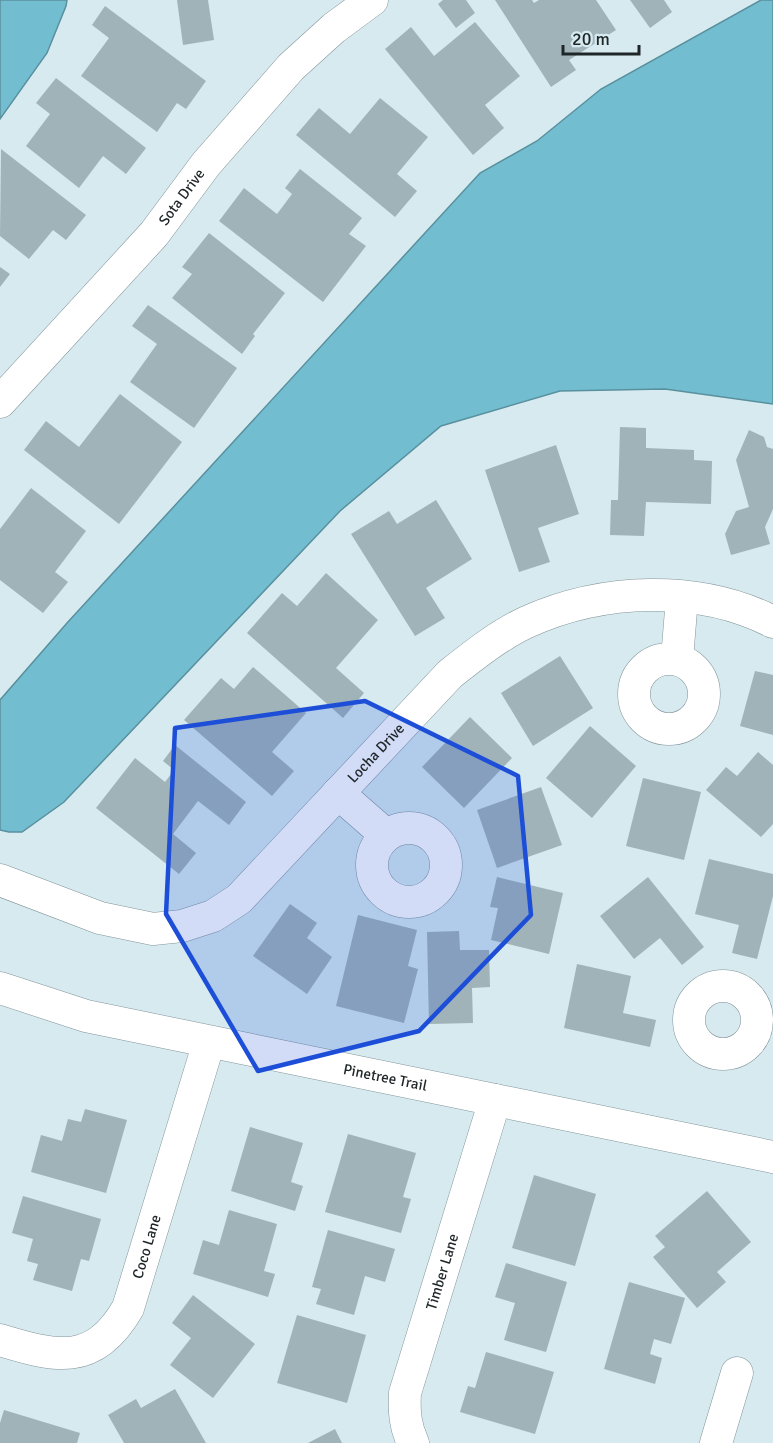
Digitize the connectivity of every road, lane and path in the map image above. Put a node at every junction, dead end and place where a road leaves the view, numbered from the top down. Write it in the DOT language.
graph roads {
  1 [pos="372,0"];
  2 [pos="0,402"];
  3 [pos="682,598"];
  4 [pos="773,622"];
  5 [pos="677,659"];
  6 [pos="338,793"];
  7 [pos="386,835"];
  8 [pos="0,880"];
  9 [pos="0,988"];
  10 [pos="209,1042"];
  11 [pos="495,1100"];
  12 [pos="773,1157"];
  13 [pos="0,1340"];
  14 [pos="737,1373"];
  15 [pos="413,1443"];
  16 [pos="716,1443"];
  1 -- 2 [label="street, Sota Drive"];
  3 -- 4 [label="street, Locha Drive"];
  3 -- 5 [label="street"];
  3 -- 6 [label="street, Locha Drive"];
  6 -- 7 [label="street"];
  6 -- 8 [label="street, Locha Drive"];
  9 -- 10 [label="street, Pinetree Trail"];
  10 -- 11 [label="street, Pinetree Trail"];
  10 -- 13 [label="street, Coco Lane"];
  11 -- 12 [label="street, Pinetree Trail"];
  11 -- 15 [label="street, Timber Lane"];
  14 -- 16 [label="street"];
}
